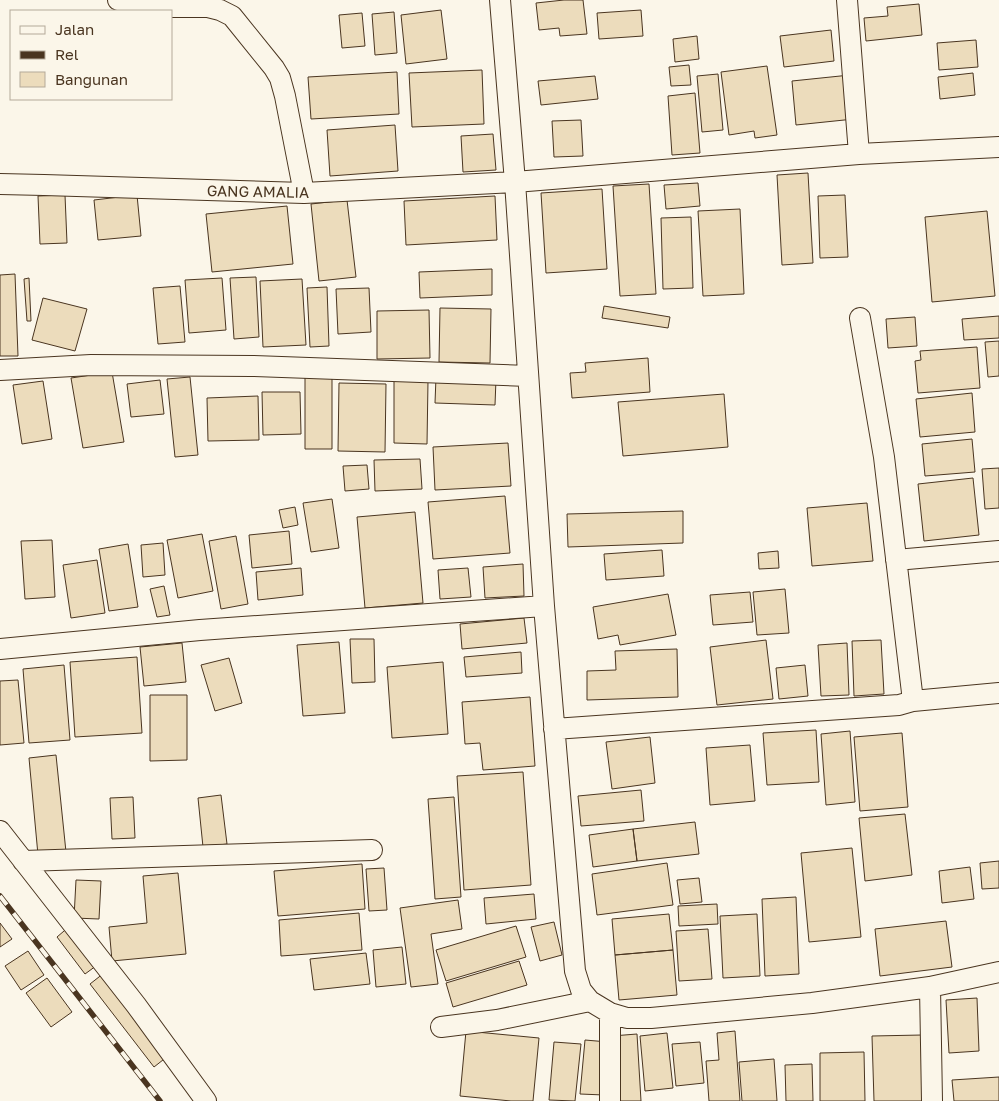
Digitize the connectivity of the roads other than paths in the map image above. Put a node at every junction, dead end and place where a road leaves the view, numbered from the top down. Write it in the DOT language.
graph roads {
  1 [pos="118,0"];
  2 [pos="500,0"];
  3 [pos="846,0"];
  4 [pos="999,147"];
  5 [pos="859,154"];
  6 [pos="515,182"];
  7 [pos="0,184"];
  8 [pos="304,193"];
  9 [pos="860,318"];
  10 [pos="0,370"];
  11 [pos="528,376"];
  12 [pos="999,552"];
  13 [pos="896,560"];
  14 [pos="544,606"];
  15 [pos="0,649"];
  16 [pos="999,693"];
  17 [pos="913,701"];
  18 [pos="554,730"];
  19 [pos="0,831"];
  20 [pos="372,850"];
  21 [pos="23,860"];
  22 [pos="999,972"];
  23 [pos="930,987"];
  24 [pos="590,1001"];
  25 [pos="610,1013"];
  26 [pos="441,1027"];
  27 [pos="206,1101"];
  28 [pos="610,1101"];
  29 [pos="932,1101"];
  1 -- 8 [label="street"];
  2 -- 6 [label="street"];
  3 -- 5 [label="street"];
  4 -- 5 [label="street, GANG AMALIA"];
  5 -- 6 [label="street, GANG AMALIA"];
  6 -- 8 [label="street, GANG AMALIA"];
  6 -- 11 [label="street"];
  7 -- 8 [label="street, GANG AMALIA"];
  9 -- 13 [label="street"];
  10 -- 11 [label="street"];
  11 -- 14 [label="street"];
  12 -- 13 [label="street"];
  13 -- 17 [label="street"];
  14 -- 15 [label="street"];
  14 -- 18 [label="street"];
  16 -- 17 [label="street"];
  17 -- 18 [label="street"];
  18 -- 24 [label="street"];
  19 -- 21 [label="street"];
  20 -- 21 [label="street"];
  21 -- 27 [label="street"];
  22 -- 23 [label="street"];
  23 -- 25 [label="street"];
  23 -- 29 [label="street"];
  24 -- 25 [label="street"];
  24 -- 26 [label="street"];
  25 -- 28 [label="street"];
}
